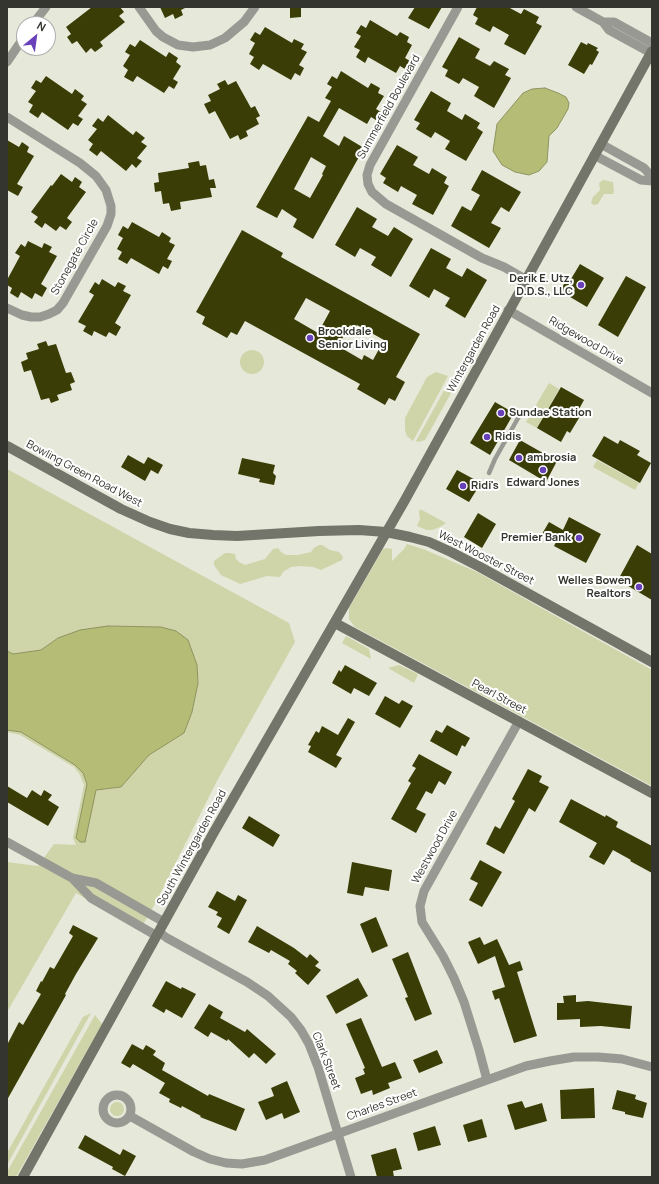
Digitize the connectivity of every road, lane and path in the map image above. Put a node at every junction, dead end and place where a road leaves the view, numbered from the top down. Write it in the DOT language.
graph roads {
  1 [pos="46,7"];
  2 [pos="139,7"];
  3 [pos="255,7"];
  4 [pos="458,7"];
  5 [pos="576,7"];
  6 [pos="39,16"];
  7 [pos="16,49"];
  8 [pos="652,49"];
  9 [pos="7,62"];
  10 [pos="7,117"];
  11 [pos="601,144"];
  12 [pos="594,155"];
  13 [pos="652,177"];
  14 [pos="652,181"];
  15 [pos="525,279"];
  16 [pos="7,308"];
  17 [pos="508,310"];
  18 [pos="652,392"];
  19 [pos="522,411"];
  20 [pos="7,446"];
  21 [pos="489,473"];
  22 [pos="150,522"];
  23 [pos="386,532"];
  24 [pos="335,623"];
  25 [pos="652,662"];
  26 [pos="519,721"];
  27 [pos="652,793"];
  28 [pos="7,842"];
  29 [pos="72,878"];
  30 [pos="164,922"];
  31 [pos="158,934"];
  32 [pos="652,1067"];
  33 [pos="487,1080"];
  34 [pos="130,1116"];
  35 [pos="338,1134"];
  36 [pos="23,1177"];
  37 [pos="351,1177"];
  1 -- 6 [label="street"];
  2 -- 3 [label="street"];
  4 -- 15 [label="street, Summerfield Boulevard"];
  5 -- 8 [label="street"];
  7 -- 9 [label="street"];
  8 -- 11 [label="street, Wintergarden Road"];
  10 -- 16 [label="street, Stonegate Circle"];
  11 -- 12 [label="street, Wintergarden Road"];
  11 -- 13 [label="street"];
  12 -- 14 [label="street"];
  12 -- 15 [label="street, Wintergarden Road"];
  15 -- 17 [label="street, Wintergarden Road"];
  17 -- 18 [label="street, Ridgewood Drive"];
  17 -- 23 [label="street, Wintergarden Road"];
  19 -- 21 [label="lane"];
  20 -- 22 [label="street, Bowling Green Road West"];
  22 -- 23 [label="street, West Wooster Street"];
  23 -- 24 [label="street, South Wintergarden Road"];
  23 -- 25 [label="street, West Wooster Street"];
  24 -- 26 [label="street, Pearl Street"];
  24 -- 30 [label="street, South Wintergarden Road"];
  26 -- 27 [label="street, Pearl Street"];
  26 -- 33 [label="street, Westwood Drive"];
  28 -- 29 [label="street"];
  29 -- 30 [label="street"];
  29 -- 31 [label="street, Clark Street"];
  30 -- 31 [label="street, South Wintergarden Road"];
  31 -- 35 [label="street, Clark Street"];
  31 -- 36 [label="street, South Wintergarden Road"];
  32 -- 33 [label="street, Charles Street"];
  33 -- 35 [label="street, Charles Street"];
  34 -- 35 [label="street, Charles Street"];
  35 -- 37 [label="street, Clark Street"];
}
